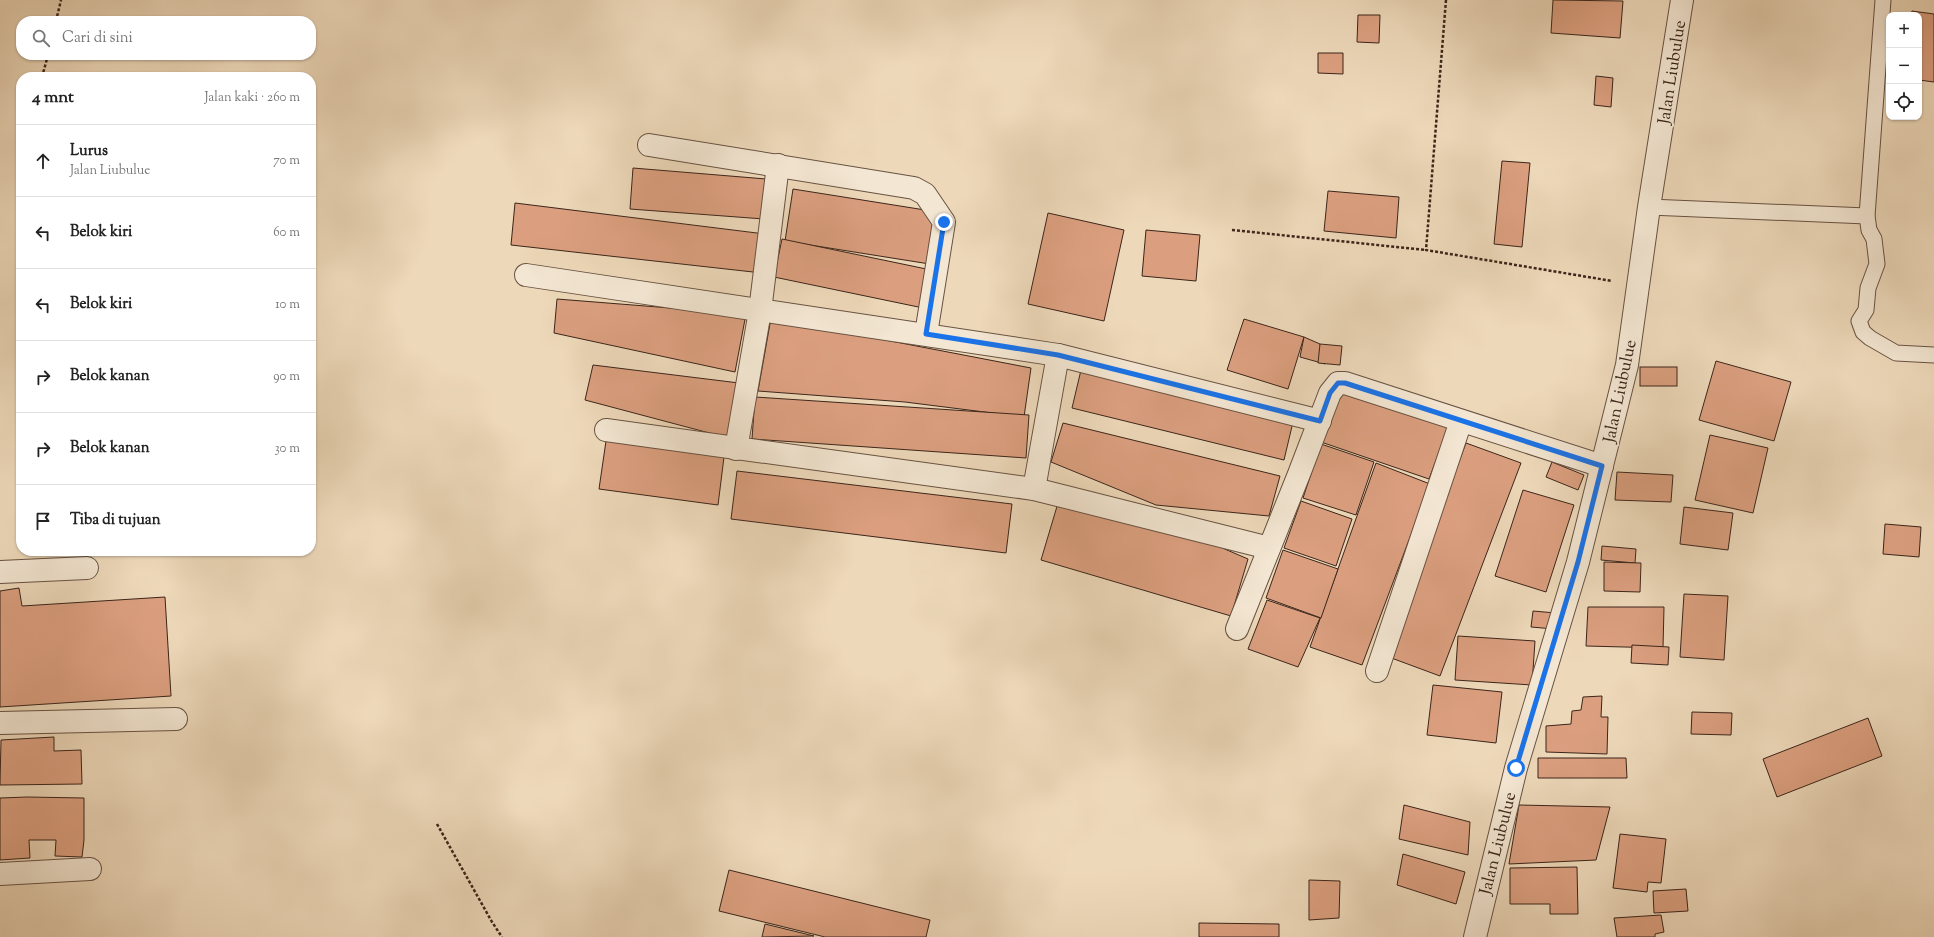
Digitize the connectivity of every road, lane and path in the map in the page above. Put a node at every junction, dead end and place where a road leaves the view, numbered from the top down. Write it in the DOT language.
graph roads {
  1 [pos="61,0"];
  2 [pos="1446,0"];
  3 [pos="1682,0"];
  4 [pos="1883,0"];
  5 [pos="57,16"];
  6 [pos="47,60"];
  7 [pos="43,72"];
  8 [pos="648,145"];
  9 [pos="778,165"];
  10 [pos="1649,207"];
  11 [pos="1867,216"];
  12 [pos="1232,230"];
  13 [pos="1426,250"];
  14 [pos="526,275"];
  15 [pos="1639,286"];
  16 [pos="760,311"];
  17 [pos="926,334"];
  18 [pos="1058,355"];
  19 [pos="1934,355"];
  20 [pos="1320,421"];
  21 [pos="1461,421"];
  22 [pos="606,430"];
  23 [pos="736,449"];
  24 [pos="1602,466"];
  25 [pos="1034,489"];
  26 [pos="1270,548"];
  27 [pos="87,568"];
  28 [pos="0,572"];
  29 [pos="1237,628"];
  30 [pos="1377,670"];
  31 [pos="176,719"];
  32 [pos="0,724"];
  33 [pos="437,824"];
  34 [pos="90,869"];
  35 [pos="0,874"];
  36 [pos="502,937"];
  37 [pos="1475,937"];
  1 -- 5 [label="path"];
  2 -- 13 [label="path"];
  3 -- 10 [label="street, Jalan Liubulue"];
  4 -- 11 [label="lane"];
  6 -- 7 [label="path"];
  8 -- 9 [label="street"];
  9 -- 16 [label="street"];
  9 -- 17 [label="street"];
  10 -- 11 [label="lane"];
  10 -- 15 [label="street, Jalan Liubulue"];
  11 -- 19 [label="lane"];
  12 -- 13 [label="path"];
  13 -- 15 [label="path"];
  14 -- 16 [label="street"];
  15 -- 24 [label="street, Jalan Liubulue"];
  16 -- 17 [label="street"];
  16 -- 23 [label="street"];
  17 -- 18 [label="street"];
  18 -- 20 [label="street"];
  18 -- 25 [label="street"];
  20 -- 21 [label="street"];
  20 -- 26 [label="street"];
  21 -- 24 [label="street"];
  21 -- 30 [label="street"];
  22 -- 23 [label="street"];
  23 -- 25 [label="street"];
  24 -- 37 [label="street, Jalan Liubulue"];
  25 -- 26 [label="street"];
  26 -- 29 [label="street"];
  27 -- 28 [label="street"];
  31 -- 32 [label="street"];
  33 -- 36 [label="path"];
  34 -- 35 [label="street"];
}
